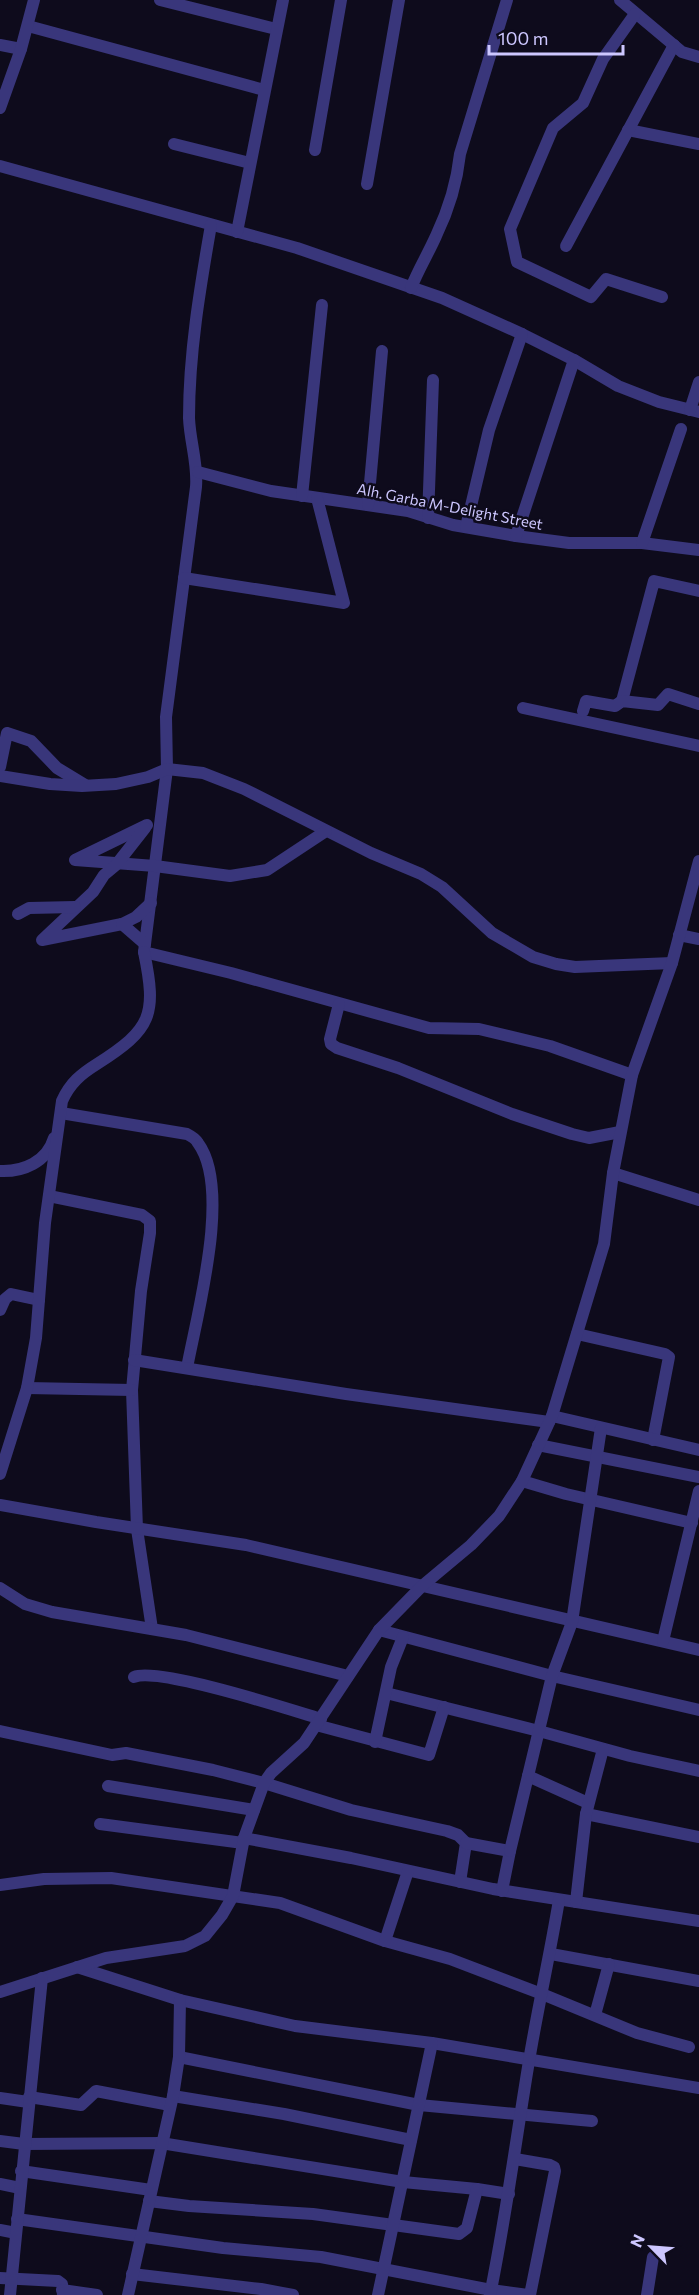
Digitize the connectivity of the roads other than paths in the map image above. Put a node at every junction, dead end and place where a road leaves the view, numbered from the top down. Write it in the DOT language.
graph roads {
  1 [pos="34,0"];
  2 [pos="160,0"];
  3 [pos="282,0"];
  4 [pos="341,0"];
  5 [pos="399,0"];
  6 [pos="507,0"];
  7 [pos="620,0"];
  8 [pos="635,14"];
  9 [pos="28,26"];
  10 [pos="276,29"];
  11 [pos="0,45"];
  12 [pos="674,45"];
  13 [pos="21,49"];
  14 [pos="699,57"];
  15 [pos="264,90"];
  16 [pos="0,108"];
  17 [pos="628,130"];
  18 [pos="174,144"];
  19 [pos="699,144"];
  20 [pos="315,150"];
  21 [pos="250,163"];
  22 [pos="0,166"];
  23 [pos="367,184"];
  24 [pos="211,225"];
  25 [pos="237,232"];
  26 [pos="566,246"];
  27 [pos="411,288"];
  28 [pos="662,297"];
  29 [pos="322,305"];
  30 [pos="522,334"];
  31 [pos="382,351"];
  32 [pos="574,360"];
  33 [pos="433,380"];
  34 [pos="699,382"];
  35 [pos="694,411"];
  36 [pos="681,429"];
  37 [pos="198,472"];
  38 [pos="302,496"];
  39 [pos="317,498"];
  40 [pos="368,505"];
  41 [pos="428,518"];
  42 [pos="466,527"];
  43 [pos="516,536"];
  44 [pos="642,543"];
  45 [pos="699,550"];
  46 [pos="184,578"];
  47 [pos="699,591"];
  48 [pos="622,701"];
  49 [pos="699,704"];
  50 [pos="523,708"];
  51 [pos="583,711"];
  52 [pos="699,746"];
  53 [pos="0,767"];
  54 [pos="167,769"];
  55 [pos="0,776"];
  56 [pos="86,786"];
  57 [pos="162,810"];
  58 [pos="147,825"];
  59 [pos="326,831"];
  60 [pos="699,861"];
  61 [pos="118,862"];
  62 [pos="155,866"];
  63 [pos="151,903"];
  64 [pos="75,907"];
  65 [pos="18,914"];
  66 [pos="122,924"];
  67 [pos="679,935"];
  68 [pos="699,939"];
  69 [pos="145,948"];
  70 [pos="672,963"];
  71 [pos="339,1004"];
  72 [pos="632,1075"];
  73 [pos="61,1113"];
  74 [pos="620,1132"];
  75 [pos="0,1171"];
  76 [pos="613,1173"];
  77 [pos="49,1196"];
  78 [pos="699,1200"];
  79 [pos="39,1300"];
  80 [pos="0,1310"];
  81 [pos="577,1334"];
  82 [pos="134,1360"];
  83 [pos="188,1368"];
  84 [pos="27,1388"];
  85 [pos="132,1390"];
  86 [pos="550,1419"];
  87 [pos="601,1428"];
  88 [pos="653,1440"];
  89 [pos="538,1445"];
  90 [pos="699,1450"];
  91 [pos="597,1458"];
  92 [pos="0,1474"];
  93 [pos="699,1478"];
  94 [pos="522,1481"];
  95 [pos="698,1496"];
  96 [pos="591,1500"];
  97 [pos="0,1505"];
  98 [pos="692,1523"];
  99 [pos="137,1529"];
  100 [pos="422,1586"];
  101 [pos="0,1588"];
  102 [pos="572,1622"];
  103 [pos="152,1629"];
  104 [pos="379,1630"];
  105 [pos="403,1637"];
  106 [pos="663,1641"];
  107 [pos="699,1650"];
  108 [pos="348,1676"];
  109 [pos="552,1676"];
  110 [pos="134,1677"];
  111 [pos="386,1693"];
  112 [pos="444,1707"];
  113 [pos="699,1710"];
  114 [pos="319,1722"];
  115 [pos="0,1731"];
  116 [pos="539,1731"];
  117 [pos="375,1742"];
  118 [pos="603,1749"];
  119 [pos="699,1771"];
  120 [pos="528,1776"];
  121 [pos="264,1783"];
  122 [pos="108,1786"];
  123 [pos="587,1808"];
  124 [pos="254,1810"];
  125 [pos="100,1824"];
  126 [pos="699,1837"];
  127 [pos="244,1841"];
  128 [pos="466,1843"];
  129 [pos="510,1851"];
  130 [pos="408,1871"];
  131 [pos="460,1882"];
  132 [pos="0,1885"];
  133 [pos="502,1891"];
  134 [pos="233,1896"];
  135 [pos="559,1900"];
  136 [pos="576,1902"];
  137 [pos="699,1921"];
  138 [pos="385,1941"];
  139 [pos="551,1954"];
  140 [pos="609,1964"];
  141 [pos="77,1967"];
  142 [pos="42,1978"];
  143 [pos="699,1981"];
  144 [pos="0,1992"];
  145 [pos="542,1994"];
  146 [pos="180,2000"];
  147 [pos="595,2015"];
  148 [pos="432,2043"];
  149 [pos="688,2047"];
  150 [pos="179,2057"];
  151 [pos="529,2059"];
  152 [pos="699,2088"];
  153 [pos="0,2098"];
  154 [pos="29,2099"];
  155 [pos="172,2101"];
  156 [pos="419,2105"];
  157 [pos="520,2115"];
  158 [pos="592,2121"];
  159 [pos="411,2140"];
  160 [pos="0,2141"];
  161 [pos="161,2143"];
  162 [pos="24,2144"];
  163 [pos="515,2159"];
  164 [pos="21,2171"];
  165 [pos="403,2182"];
  166 [pos="0,2184"];
  167 [pos="20,2188"];
  168 [pos="477,2189"];
  169 [pos="509,2194"];
  170 [pos="150,2195"];
  171 [pos="17,2219"];
  172 [pos="394,2224"];
  173 [pos="0,2230"];
  174 [pos="16,2233"];
  175 [pos="141,2235"];
  176 [pos="653,2257"];
  177 [pos="384,2269"];
  178 [pos="132,2274"];
  179 [pos="5,2278"];
  180 [pos="62,2293"];
  181 [pos="491,2293"];
  182 [pos="650,2294"];
  183 [pos="10,2295"];
  184 [pos="98,2295"];
  185 [pos="128,2295"];
  186 [pos="293,2295"];
  187 [pos="378,2295"];
  188 [pos="529,2295"];
  1 -- 9 [label="street"];
  2 -- 10 [label="street"];
  3 -- 10 [label="street"];
  4 -- 20 [label="street"];
  5 -- 23 [label="street"];
  6 -- 27 [label="street"];
  7 -- 8 [label="street"];
  8 -- 12 [label="street"];
  8 -- 28 [label="street"];
  9 -- 13 [label="street"];
  9 -- 15 [label="street"];
  10 -- 15 [label="street"];
  11 -- 13 [label="street"];
  12 -- 14 [label="street"];
  12 -- 17 [label="street"];
  13 -- 16 [label="street"];
  15 -- 21 [label="street"];
  17 -- 19 [label="street"];
  17 -- 26 [label="street"];
  18 -- 21 [label="street"];
  21 -- 25 [label="street"];
  22 -- 24 [label="street"];
  24 -- 25 [label="street"];
  24 -- 37 [label="street"];
  25 -- 27 [label="street"];
  27 -- 30 [label="street"];
  29 -- 38 [label="street"];
  30 -- 32 [label="street"];
  30 -- 42 [label="street"];
  31 -- 40 [label="street"];
  32 -- 35 [label="street"];
  32 -- 43 [label="street"];
  33 -- 41 [label="street"];
  34 -- 35 [label="street"];
  36 -- 44 [label="street"];
  37 -- 38 [label="street, Alh. Garba M-Delight Street"];
  37 -- 46 [label="street"];
  38 -- 39 [label="street, Alh. Garba M-Delight Street"];
  39 -- 40 [label="street, Alh. Garba M-Delight Street"];
  39 -- 46 [label="street"];
  40 -- 41 [label="street, Alh. Garba M-Delight Street"];
  41 -- 42 [label="street, Alh. Garba M-Delight Street"];
  42 -- 43 [label="street, Alh. Garba M-Delight Street"];
  43 -- 44 [label="street, Alh. Garba M-Delight Street"];
  44 -- 45 [label="street, Alh. Garba M-Delight Street"];
  46 -- 54 [label="street"];
  47 -- 48 [label="street"];
  48 -- 49 [label="street"];
  48 -- 51 [label="street"];
  50 -- 52 [label="street"];
  53 -- 56 [label="street"];
  54 -- 56 [label="street"];
  54 -- 57 [label="street"];
  54 -- 59 [label="street"];
  55 -- 56 [label="street"];
  57 -- 58 [label="street"];
  57 -- 62 [label="street"];
  58 -- 61 [label="street"];
  58 -- 61 [label="street"];
  59 -- 62 [label="street"];
  59 -- 70 [label="street"];
  60 -- 67 [label="street"];
  61 -- 62 [label="street"];
  61 -- 64 [label="street"];
  62 -- 63 [label="street"];
  63 -- 66 [label="street"];
  63 -- 69 [label="street"];
  64 -- 65 [label="street"];
  64 -- 66 [label="street"];
  66 -- 69 [label="street"];
  67 -- 68 [label="street"];
  67 -- 70 [label="street"];
  69 -- 71 [label="street"];
  69 -- 73 [label="street"];
  70 -- 72 [label="street"];
  71 -- 72 [label="street"];
  71 -- 74 [label="street"];
  72 -- 74 [label="street"];
  73 -- 75 [label="street"];
  73 -- 77 [label="street"];
  73 -- 83 [label="street"];
  74 -- 76 [label="street"];
  76 -- 78 [label="street"];
  76 -- 81 [label="street"];
  77 -- 79 [label="street"];
  77 -- 82 [label="street"];
  79 -- 80 [label="street"];
  79 -- 84 [label="street"];
  81 -- 86 [label="street"];
  81 -- 88 [label="street"];
  82 -- 83 [label="street"];
  82 -- 85 [label="street"];
  83 -- 86 [label="street"];
  84 -- 85 [label="street"];
  84 -- 92 [label="street"];
  85 -- 99 [label="street"];
  86 -- 87 [label="street"];
  86 -- 89 [label="street"];
  87 -- 88 [label="street"];
  87 -- 91 [label="street"];
  88 -- 90 [label="street"];
  89 -- 91 [label="street"];
  89 -- 94 [label="street"];
  91 -- 93 [label="street"];
  91 -- 96 [label="street"];
  94 -- 96 [label="street"];
  94 -- 100 [label="street"];
  95 -- 98 [label="street"];
  96 -- 98 [label="street"];
  96 -- 102 [label="street"];
  97 -- 99 [label="street"];
  98 -- 106 [label="street"];
  99 -- 100 [label="street"];
  99 -- 103 [label="street"];
  100 -- 102 [label="street"];
  100 -- 104 [label="street"];
  101 -- 103 [label="street"];
  102 -- 106 [label="street"];
  102 -- 109 [label="street"];
  103 -- 108 [label="street"];
  104 -- 105 [label="street"];
  104 -- 108 [label="street"];
  105 -- 109 [label="street"];
  105 -- 111 [label="street"];
  106 -- 107 [label="street"];
  108 -- 114 [label="street"];
  109 -- 113 [label="street"];
  109 -- 116 [label="street"];
  110 -- 114 [label="street"];
  111 -- 112 [label="street"];
  111 -- 117 [label="street"];
  112 -- 116 [label="street"];
  112 -- 117 [label="street"];
  114 -- 117 [label="street"];
  114 -- 121 [label="street"];
  115 -- 121 [label="street"];
  116 -- 118 [label="street"];
  116 -- 120 [label="street"];
  118 -- 119 [label="street"];
  118 -- 123 [label="street"];
  120 -- 123 [label="street"];
  120 -- 129 [label="street"];
  121 -- 124 [label="street"];
  121 -- 128 [label="street"];
  122 -- 124 [label="street"];
  123 -- 126 [label="street"];
  123 -- 136 [label="street"];
  124 -- 127 [label="street"];
  125 -- 127 [label="street"];
  127 -- 130 [label="street"];
  127 -- 134 [label="street"];
  128 -- 129 [label="street"];
  128 -- 131 [label="street"];
  129 -- 133 [label="street"];
  130 -- 131 [label="street"];
  130 -- 138 [label="street"];
  131 -- 133 [label="street"];
  132 -- 134 [label="street"];
  133 -- 135 [label="street"];
  134 -- 138 [label="street"];
  134 -- 141 [label="street"];
  135 -- 136 [label="street"];
  135 -- 139 [label="street"];
  136 -- 137 [label="street"];
  138 -- 145 [label="street"];
  139 -- 140 [label="street"];
  139 -- 145 [label="street"];
  140 -- 143 [label="street"];
  140 -- 147 [label="street"];
  141 -- 142 [label="street"];
  141 -- 146 [label="street"];
  142 -- 144 [label="street"];
  142 -- 154 [label="street"];
  145 -- 147 [label="street"];
  145 -- 151 [label="street"];
  146 -- 148 [label="street"];
  146 -- 150 [label="street"];
  147 -- 149 [label="street"];
  148 -- 151 [label="street"];
  148 -- 156 [label="street"];
  150 -- 155 [label="street"];
  150 -- 156 [label="street"];
  151 -- 152 [label="street"];
  151 -- 157 [label="street"];
  153 -- 154 [label="street"];
  154 -- 155 [label="street"];
  154 -- 162 [label="street"];
  155 -- 159 [label="street"];
  155 -- 161 [label="street"];
  156 -- 157 [label="street"];
  156 -- 159 [label="street"];
  157 -- 158 [label="street"];
  157 -- 163 [label="street"];
  159 -- 165 [label="street"];
  160 -- 162 [label="street"];
  161 -- 162 [label="street"];
  161 -- 165 [label="street"];
  161 -- 170 [label="street"];
  162 -- 164 [label="street"];
  163 -- 169 [label="street"];
  163 -- 188 [label="street"];
  164 -- 167 [label="street"];
  164 -- 170 [label="street"];
  165 -- 168 [label="street"];
  165 -- 172 [label="street"];
  166 -- 167 [label="street"];
  167 -- 171 [label="street"];
  168 -- 169 [label="street"];
  168 -- 172 [label="street"];
  169 -- 181 [label="street"];
  170 -- 172 [label="street"];
  170 -- 175 [label="street"];
  171 -- 174 [label="street"];
  171 -- 175 [label="street"];
  172 -- 177 [label="street"];
  173 -- 174 [label="street"];
  174 -- 179 [label="street"];
  175 -- 177 [label="street"];
  175 -- 178 [label="street"];
  176 -- 182 [label="street"];
  177 -- 181 [label="street"];
  177 -- 187 [label="street"];
  178 -- 185 [label="street"];
  178 -- 186 [label="street"];
  179 -- 180 [label="street"];
  179 -- 183 [label="street"];
  180 -- 184 [label="street"];
  181 -- 188 [label="street"];
}
